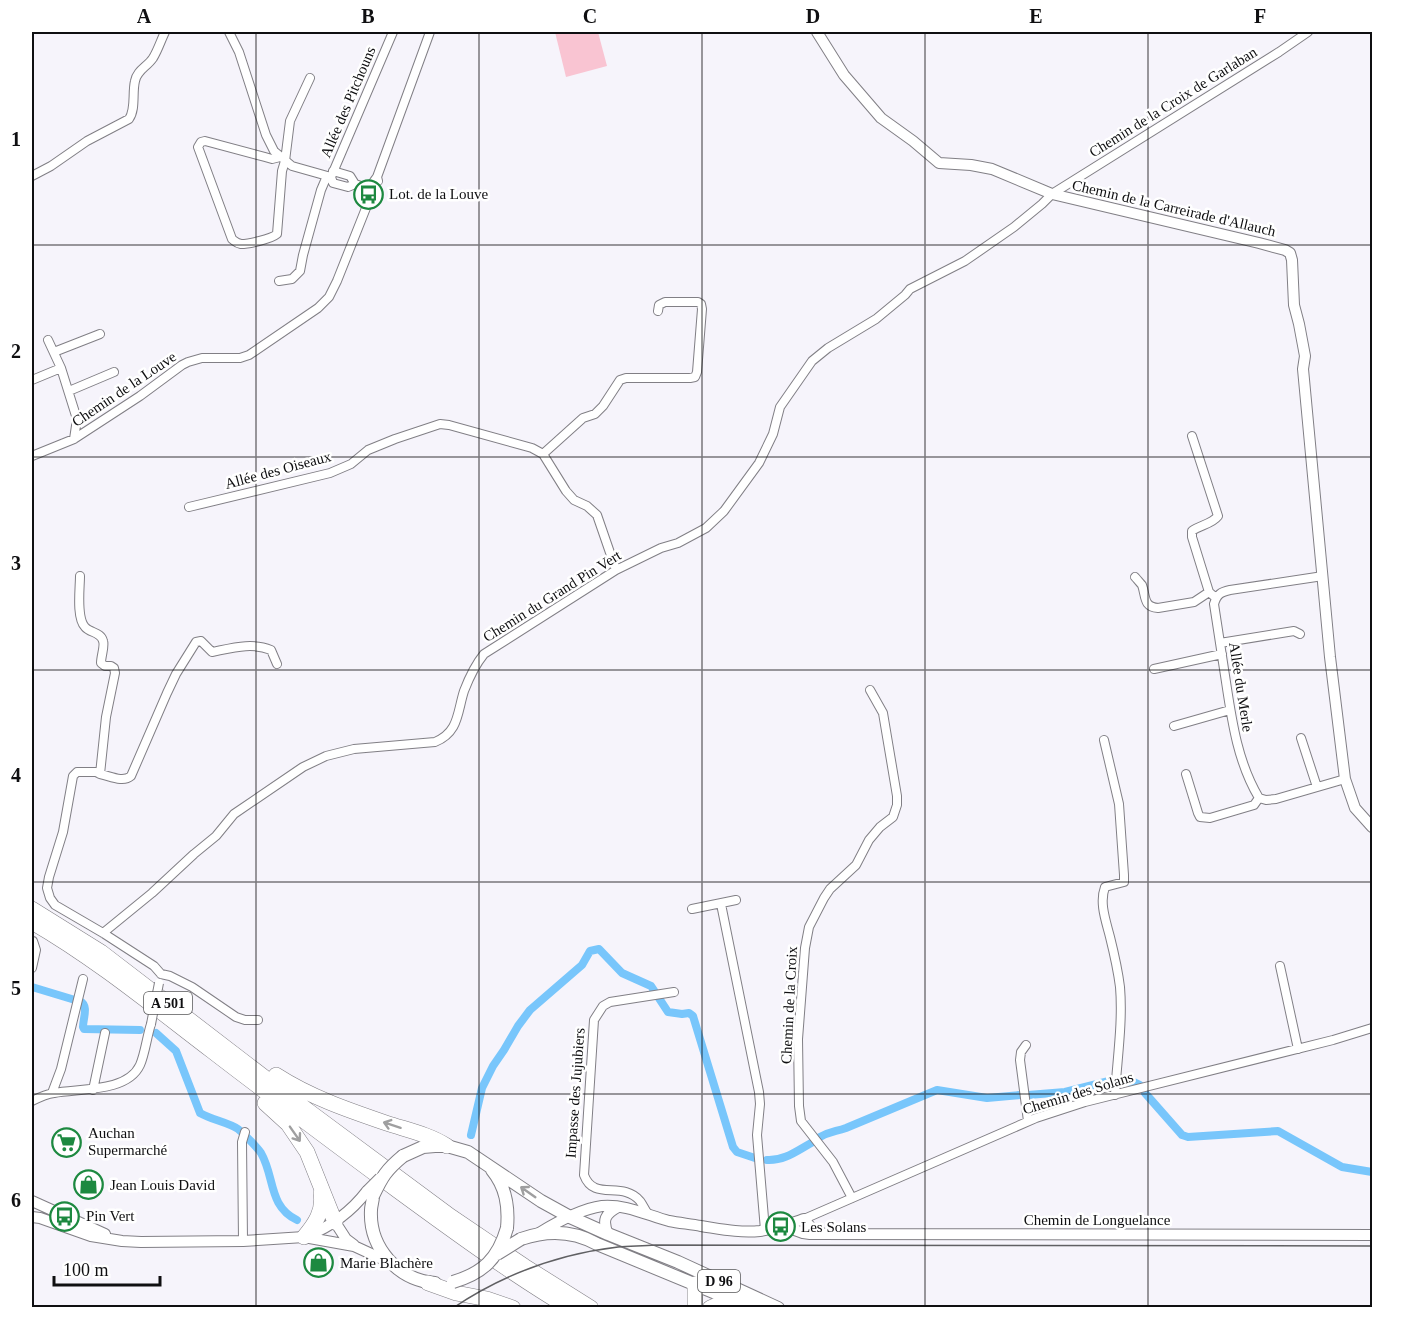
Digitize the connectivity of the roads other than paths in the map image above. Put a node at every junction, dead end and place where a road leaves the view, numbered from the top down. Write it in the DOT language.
graph roads {
  1 [pos="165,32"];
  2 [pos="229,32"];
  3 [pos="393,32"];
  4 [pos="430,32"];
  5 [pos="818,32"];
  6 [pos="1308,32"];
  7 [pos="310,78"];
  8 [pos="283,159"];
  9 [pos="32,176"];
  10 [pos="331,177"];
  11 [pos="373,190"];
  12 [pos="1052,194"];
  13 [pos="279,281"];
  14 [pos="658,311"];
  15 [pos="99,334"];
  16 [pos="48,340"];
  17 [pos="54,352"];
  18 [pos="61,368"];
  19 [pos="114,372"];
  20 [pos="32,380"];
  21 [pos="69,391"];
  22 [pos="1192,436"];
  23 [pos="74,439"];
  24 [pos="543,454"];
  25 [pos="32,456"];
  26 [pos="189,507"];
  27 [pos="616,570"];
  28 [pos="80,576"];
  29 [pos="1323,576"];
  30 [pos="1135,577"];
  31 [pos="1213,595"];
  32 [pos="1300,634"];
  33 [pos="1220,643"];
  34 [pos="1222,654"];
  35 [pos="277,664"];
  36 [pos="1154,669"];
  37 [pos="870,690"];
  38 [pos="1230,710"];
  39 [pos="1173,726"];
  40 [pos="1301,738"];
  41 [pos="1104,740"];
  42 [pos="100,774"];
  43 [pos="1186,774"];
  44 [pos="1345,779"];
  45 [pos="1317,787"];
  46 [pos="1258,798"];
  47 [pos="1372,827"];
  48 [pos="736,900"];
  49 [pos="720,904"];
  50 [pos="32,909"];
  51 [pos="692,909"];
  52 [pos="32,922"];
  53 [pos="103,933"];
  54 [pos="32,941"];
  55 [pos="1280,966"];
  56 [pos="32,969"];
  57 [pos="83,979"];
  58 [pos="160,979"];
  59 [pos="674,992"];
  60 [pos="142,998"];
  61 [pos="184,1015"];
  62 [pos="258,1020"];
  63 [pos="1372,1028"];
  64 [pos="105,1034"];
  65 [pos="1026,1045"];
  66 [pos="1298,1049"];
  67 [pos="93,1089"];
  68 [pos="52,1093"];
  69 [pos="1115,1095"];
  70 [pos="32,1101"];
  71 [pos="1028,1121"];
  72 [pos="244,1135"];
  73 [pos="447,1146"];
  74 [pos="486,1164"];
  75 [pos="320,1181"];
  76 [pos="370,1194"];
  77 [pos="852,1198"];
  78 [pos="32,1201"];
  79 [pos="618,1207"];
  80 [pos="648,1214"];
  81 [pos="764,1214"];
  82 [pos="32,1217"];
  83 [pos="570,1217"];
  84 [pos="804,1219"];
  85 [pos="335,1222"];
  86 [pos="784,1226"];
  87 [pos="765,1230"];
  88 [pos="753,1231"];
  89 [pos="539,1233"];
  90 [pos="822,1234"];
  91 [pos="1372,1235"];
  92 [pos="304,1237"];
  93 [pos="614,1237"];
  94 [pos="122,1241"];
  95 [pos="243,1241"];
  96 [pos="354,1246"];
  97 [pos="496,1254"];
  98 [pos="655,1255"];
  99 [pos="389,1261"];
  100 [pos="518,1268"];
  101 [pos="428,1282"];
  102 [pos="538,1282"];
  103 [pos="695,1284"];
  104 [pos="454,1288"];
  105 [pos="730,1299"];
  106 [pos="513,1308"];
  107 [pos="569,1308"];
  108 [pos="591,1308"];
  109 [pos="695,1308"];
  110 [pos="710,1308"];
  111 [pos="752,1308"];
  112 [pos="778,1308"];
  1 -- 9 [label="street"];
  2 -- 8 [label="street"];
  3 -- 10 [label="street, Allée des Pitchouns"];
  4 -- 11 [label="street, Chemin de la Louve"];
  5 -- 12 [label="street, Chemin de la Carreirade d'Allauch"];
  6 -- 12 [label="street, Chemin de la Croix de Garlaban"];
  7 -- 8 [label="street"];
  8 -- 8 [label="street"];
  8 -- 10 [label="street"];
  10 -- 11 [label="street"];
  10 -- 13 [label="street, Allée des Pitchouns"];
  11 -- 23 [label="street, Chemin de la Louve"];
  12 -- 27 [label="street, Chemin du Grand Pin Vert"];
  12 -- 29 [label="street, Chemin de la Carreirade d'Allauch"];
  14 -- 24 [label="street"];
  15 -- 17 [label="street"];
  16 -- 17 [label="street"];
  17 -- 18 [label="street"];
  18 -- 20 [label="street"];
  18 -- 21 [label="street"];
  19 -- 21 [label="street"];
  21 -- 23 [label="street"];
  22 -- 31 [label="street, Allée du Merle"];
  23 -- 25 [label="street, Chemin de la Louve"];
  24 -- 26 [label="street, Allée des Oiseaux"];
  24 -- 27 [label="street"];
  27 -- 53 [label="street, Chemin du Grand Pin Vert"];
  28 -- 42 [label="street"];
  29 -- 31 [label="street"];
  29 -- 44 [label="street, Chemin de la Carreirade d'Allauch"];
  30 -- 31 [label="street"];
  31 -- 33 [label="street, Allée du Merle"];
  32 -- 33 [label="street"];
  33 -- 34 [label="street, Allée du Merle"];
  34 -- 36 [label="street"];
  34 -- 38 [label="street, Allée du Merle"];
  35 -- 42 [label="street"];
  37 -- 77 [label="street, Chemin de la Croix"];
  38 -- 39 [label="street"];
  38 -- 46 [label="street, Allée du Merle"];
  40 -- 45 [label="street"];
  41 -- 69 [label="street"];
  42 -- 53 [label="street"];
  43 -- 46 [label="street"];
  44 -- 45 [label="street"];
  44 -- 47 [label="street, Chemin de la Carreirade d'Allauch"];
  45 -- 46 [label="street"];
  48 -- 49 [label="street"];
  49 -- 51 [label="street"];
  49 -- 81 [label="street"];
  50 -- 61 [label="highway, A 501"];
  52 -- 60 [label="highway, A 501"];
  53 -- 58 [label="street"];
  54 -- 56 [label="street"];
  55 -- 66 [label="street"];
  57 -- 68 [label="street"];
  58 -- 62 [label="street"];
  58 -- 67 [label="street, bridge"];
  59 -- 80 [label="street, Impasse des Jujubiers"];
  60 -- 75 [label="highway, one-way"];
  60 -- 100 [label="highway, A 501"];
  73 -- 61 [label="highway, one-way"];
  61 -- 100 [label="highway, A 501"];
  63 -- 66 [label="street, Chemin des Solans"];
  64 -- 67 [label="street"];
  65 -- 71 [label="street"];
  66 -- 69 [label="street, Chemin des Solans"];
  67 -- 68 [label="street"];
  68 -- 70 [label="street"];
  69 -- 71 [label="street, Chemin des Solans"];
  71 -- 77 [label="street, Chemin des Solans"];
  72 -- 95 [label="street"];
  73 -- 74 [label="main road"];
  73 -- 76 [label="main road, bridge"];
  83 -- 74 [label="main road, D 96, one-way"];
  74 -- 97 [label="main road, bridge"];
  75 -- 85 [label="highway"];
  75 -- 92 [label="highway"];
  76 -- 85 [label="street"];
  76 -- 99 [label="main road"];
  77 -- 84 [label="street, Chemin des Solans"];
  78 -- 94 [label="street"];
  79 -- 80 [label="street"];
  79 -- 83 [label="street"];
  79 -- 93 [label="street"];
  80 -- 88 [label="street"];
  81 -- 87 [label="street"];
  81 -- 88 [label="street"];
  82 -- 94 [label="street"];
  83 -- 89 [label="street"];
  83 -- 93 [label="main road, D 96"];
  84 -- 86 [label="street"];
  84 -- 90 [label="street"];
  85 -- 92 [label="street"];
  85 -- 96 [label="street"];
  86 -- 87 [label="street"];
  86 -- 90 [label="street, Chemin de Longuelance"];
  87 -- 88 [label="street"];
  89 -- 97 [label="main road, D 96, bridge"];
  89 -- 103 [label="main road, D 96"];
  90 -- 91 [label="street, Chemin de Longuelance"];
  92 -- 95 [label="street"];
  92 -- 96 [label="street"];
  93 -- 98 [label="main road, D 96"];
  94 -- 95 [label="street"];
  96 -- 99 [label="street"];
  97 -- 104 [label="main road, bridge"];
  98 -- 103 [label="main road"];
  98 -- 112 [label="main road, D 96"];
  99 -- 101 [label="main road"];
  100 -- 102 [label="highway, A 501"];
  101 -- 104 [label="highway"];
  102 -- 107 [label="highway, A 501"];
  102 -- 108 [label="highway, A 501"];
  103 -- 105 [label="main road, D 96"];
  103 -- 109 [label="highway"];
  104 -- 106 [label="highway"];
  105 -- 110 [label="highway"];
  105 -- 111 [label="main road, D 96"];
}
